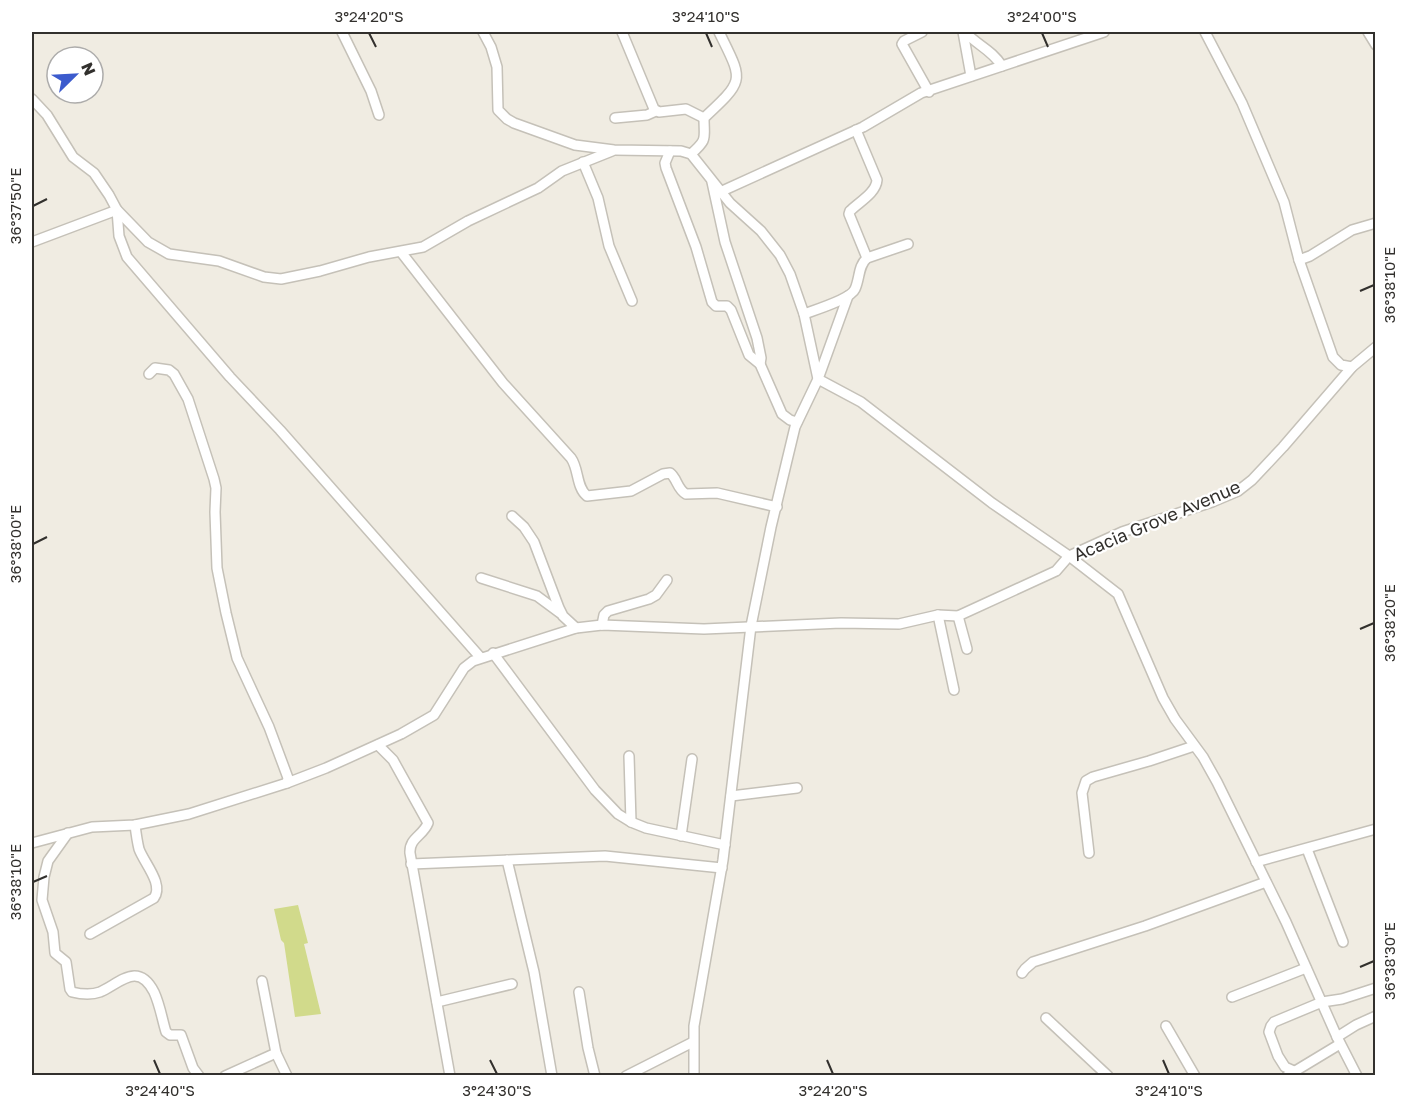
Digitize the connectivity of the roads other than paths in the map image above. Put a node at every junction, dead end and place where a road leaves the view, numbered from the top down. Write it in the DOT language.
graph roads {
  1 [pos="342,32"];
  2 [pos="483,32"];
  3 [pos="622,32"];
  4 [pos="719,32"];
  5 [pos="922,32"];
  6 [pos="964,32"];
  7 [pos="1104,32"];
  8 [pos="1205,32"];
  9 [pos="1368,32"];
  10 [pos="1087,34"];
  11 [pos="1376,45"];
  12 [pos="1002,66"];
  13 [pos="971,76"];
  14 [pos="929,92"];
  15 [pos="32,99"];
  16 [pos="656,111"];
  17 [pos="379,115"];
  18 [pos="615,118"];
  19 [pos="704,118"];
  20 [pos="856,130"];
  21 [pos="614,150"];
  22 [pos="670,151"];
  23 [pos="691,154"];
  24 [pos="583,162"];
  25 [pos="712,180"];
  26 [pos="720,192"];
  27 [pos="117,210"];
  28 [pos="1376,224"];
  29 [pos="32,242"];
  30 [pos="908,244"];
  31 [pos="400,252"];
  32 [pos="867,258"];
  33 [pos="1299,260"];
  34 [pos="848,296"];
  35 [pos="632,301"];
  36 [pos="804,314"];
  37 [pos="1376,347"];
  38 [pos="760,364"];
  39 [pos="1352,367"];
  40 [pos="149,374"];
  41 [pos="818,379"];
  42 [pos="797,422"];
  43 [pos="777,507"];
  44 [pos="512,516"];
  45 [pos="1069,556"];
  46 [pos="481,578"];
  47 [pos="667,580"];
  48 [pos="938,615"];
  49 [pos="563,616"];
  50 [pos="958,616"];
  51 [pos="603,624"];
  52 [pos="751,626"];
  53 [pos="576,628"];
  54 [pos="967,649"];
  55 [pos="492,653"];
  56 [pos="480,657"];
  57 [pos="954,690"];
  58 [pos="378,745"];
  59 [pos="1194,746"];
  60 [pos="629,756"];
  61 [pos="692,759"];
  62 [pos="287,783"];
  63 [pos="797,788"];
  64 [pos="731,796"];
  65 [pos="631,822"];
  66 [pos="135,825"];
  67 [pos="1376,829"];
  68 [pos="68,832"];
  69 [pos="681,836"];
  70 [pos="32,843"];
  71 [pos="725,845"];
  72 [pos="1306,849"];
  73 [pos="1089,853"];
  74 [pos="507,860"];
  75 [pos="1256,862"];
  76 [pos="411,864"];
  77 [pos="722,867"];
  78 [pos="1266,882"];
  79 [pos="90,934"];
  80 [pos="1343,942"];
  81 [pos="1306,968"];
  82 [pos="1022,973"];
  83 [pos="262,981"];
  84 [pos="512,984"];
  85 [pos="1376,988"];
  86 [pos="579,992"];
  87 [pos="1232,997"];
  88 [pos="436,1002"];
  89 [pos="1322,1002"];
  90 [pos="1376,1016"];
  91 [pos="1046,1018"];
  92 [pos="1166,1026"];
  93 [pos="1339,1040"];
  94 [pos="693,1041"];
  95 [pos="276,1053"];
  96 [pos="1290,1073"];
  97 [pos="447,1075"];
  98 [pos="199,1076"];
  99 [pos="225,1076"];
  100 [pos="287,1076"];
  101 [pos="552,1076"];
  102 [pos="595,1076"];
  103 [pos="626,1076"];
  104 [pos="694,1076"];
  105 [pos="1108,1076"];
  106 [pos="1194,1076"];
  107 [pos="1357,1076"];
  1 -- 17 [label="street"];
  2 -- 21 [label="street"];
  3 -- 16 [label="street"];
  4 -- 19 [label="street"];
  5 -- 14 [label="street"];
  6 -- 12 [label="street"];
  6 -- 13 [label="street"];
  7 -- 10 [label="street"];
  8 -- 33 [label="street"];
  9 -- 11 [label="street"];
  10 -- 12 [label="street"];
  12 -- 13 [label="street"];
  13 -- 14 [label="street"];
  14 -- 20 [label="street"];
  15 -- 27 [label="street"];
  16 -- 18 [label="street"];
  16 -- 19 [label="street"];
  19 -- 23 [label="street"];
  20 -- 26 [label="street"];
  20 -- 32 [label="street"];
  21 -- 22 [label="street"];
  21 -- 24 [label="street"];
  22 -- 23 [label="street"];
  22 -- 38 [label="street"];
  23 -- 25 [label="street"];
  24 -- 31 [label="street"];
  24 -- 35 [label="street"];
  25 -- 26 [label="street"];
  25 -- 38 [label="street"];
  26 -- 36 [label="street"];
  27 -- 29 [label="street"];
  27 -- 31 [label="street"];
  27 -- 56 [label="street"];
  28 -- 33 [label="street"];
  30 -- 32 [label="street"];
  31 -- 43 [label="street"];
  32 -- 34 [label="street"];
  33 -- 39 [label="street"];
  34 -- 36 [label="street"];
  34 -- 41 [label="street"];
  36 -- 41 [label="street"];
  37 -- 39 [label="street, Acacia Grove Avenue"];
  38 -- 42 [label="street"];
  39 -- 45 [label="street, Acacia Grove Avenue"];
  40 -- 62 [label="street"];
  41 -- 42 [label="street"];
  41 -- 45 [label="street"];
  42 -- 43 [label="street"];
  43 -- 52 [label="street"];
  44 -- 49 [label="street"];
  45 -- 50 [label="street, Acacia Grove Avenue"];
  45 -- 59 [label="street"];
  46 -- 49 [label="street"];
  47 -- 51 [label="street"];
  48 -- 50 [label="street, Acacia Grove Avenue"];
  48 -- 52 [label="street, Acacia Grove Avenue"];
  48 -- 57 [label="street"];
  49 -- 53 [label="street"];
  50 -- 54 [label="street"];
  51 -- 52 [label="street, Acacia Grove Avenue"];
  51 -- 53 [label="street, Acacia Grove Avenue"];
  52 -- 64 [label="street"];
  53 -- 55 [label="street, Acacia Grove Avenue"];
  55 -- 56 [label="street, Acacia Grove Avenue"];
  55 -- 65 [label="street"];
  56 -- 58 [label="street"];
  58 -- 62 [label="street"];
  58 -- 76 [label="street"];
  59 -- 73 [label="street"];
  59 -- 75 [label="street"];
  60 -- 65 [label="street"];
  61 -- 69 [label="street"];
  62 -- 66 [label="street"];
  63 -- 64 [label="street"];
  64 -- 71 [label="street"];
  65 -- 69 [label="street"];
  66 -- 68 [label="street"];
  66 -- 79 [label="street"];
  67 -- 72 [label="street"];
  68 -- 70 [label="street"];
  68 -- 98 [label="street"];
  69 -- 71 [label="street"];
  71 -- 77 [label="street"];
  72 -- 75 [label="street"];
  72 -- 80 [label="street"];
  74 -- 76 [label="street"];
  74 -- 77 [label="street"];
  74 -- 101 [label="street"];
  75 -- 78 [label="street"];
  76 -- 88 [label="street"];
  77 -- 94 [label="street"];
  78 -- 81 [label="street"];
  78 -- 82 [label="street"];
  81 -- 87 [label="street"];
  81 -- 89 [label="street"];
  83 -- 95 [label="street"];
  84 -- 88 [label="street"];
  85 -- 89 [label="street"];
  86 -- 102 [label="street"];
  88 -- 97 [label="street"];
  89 -- 93 [label="street"];
  89 -- 96 [label="street"];
  90 -- 93 [label="street"];
  91 -- 105 [label="street"];
  92 -- 106 [label="street"];
  93 -- 96 [label="street"];
  93 -- 107 [label="street"];
  94 -- 103 [label="street"];
  94 -- 104 [label="street"];
  95 -- 99 [label="street"];
  95 -- 100 [label="street"];
}
